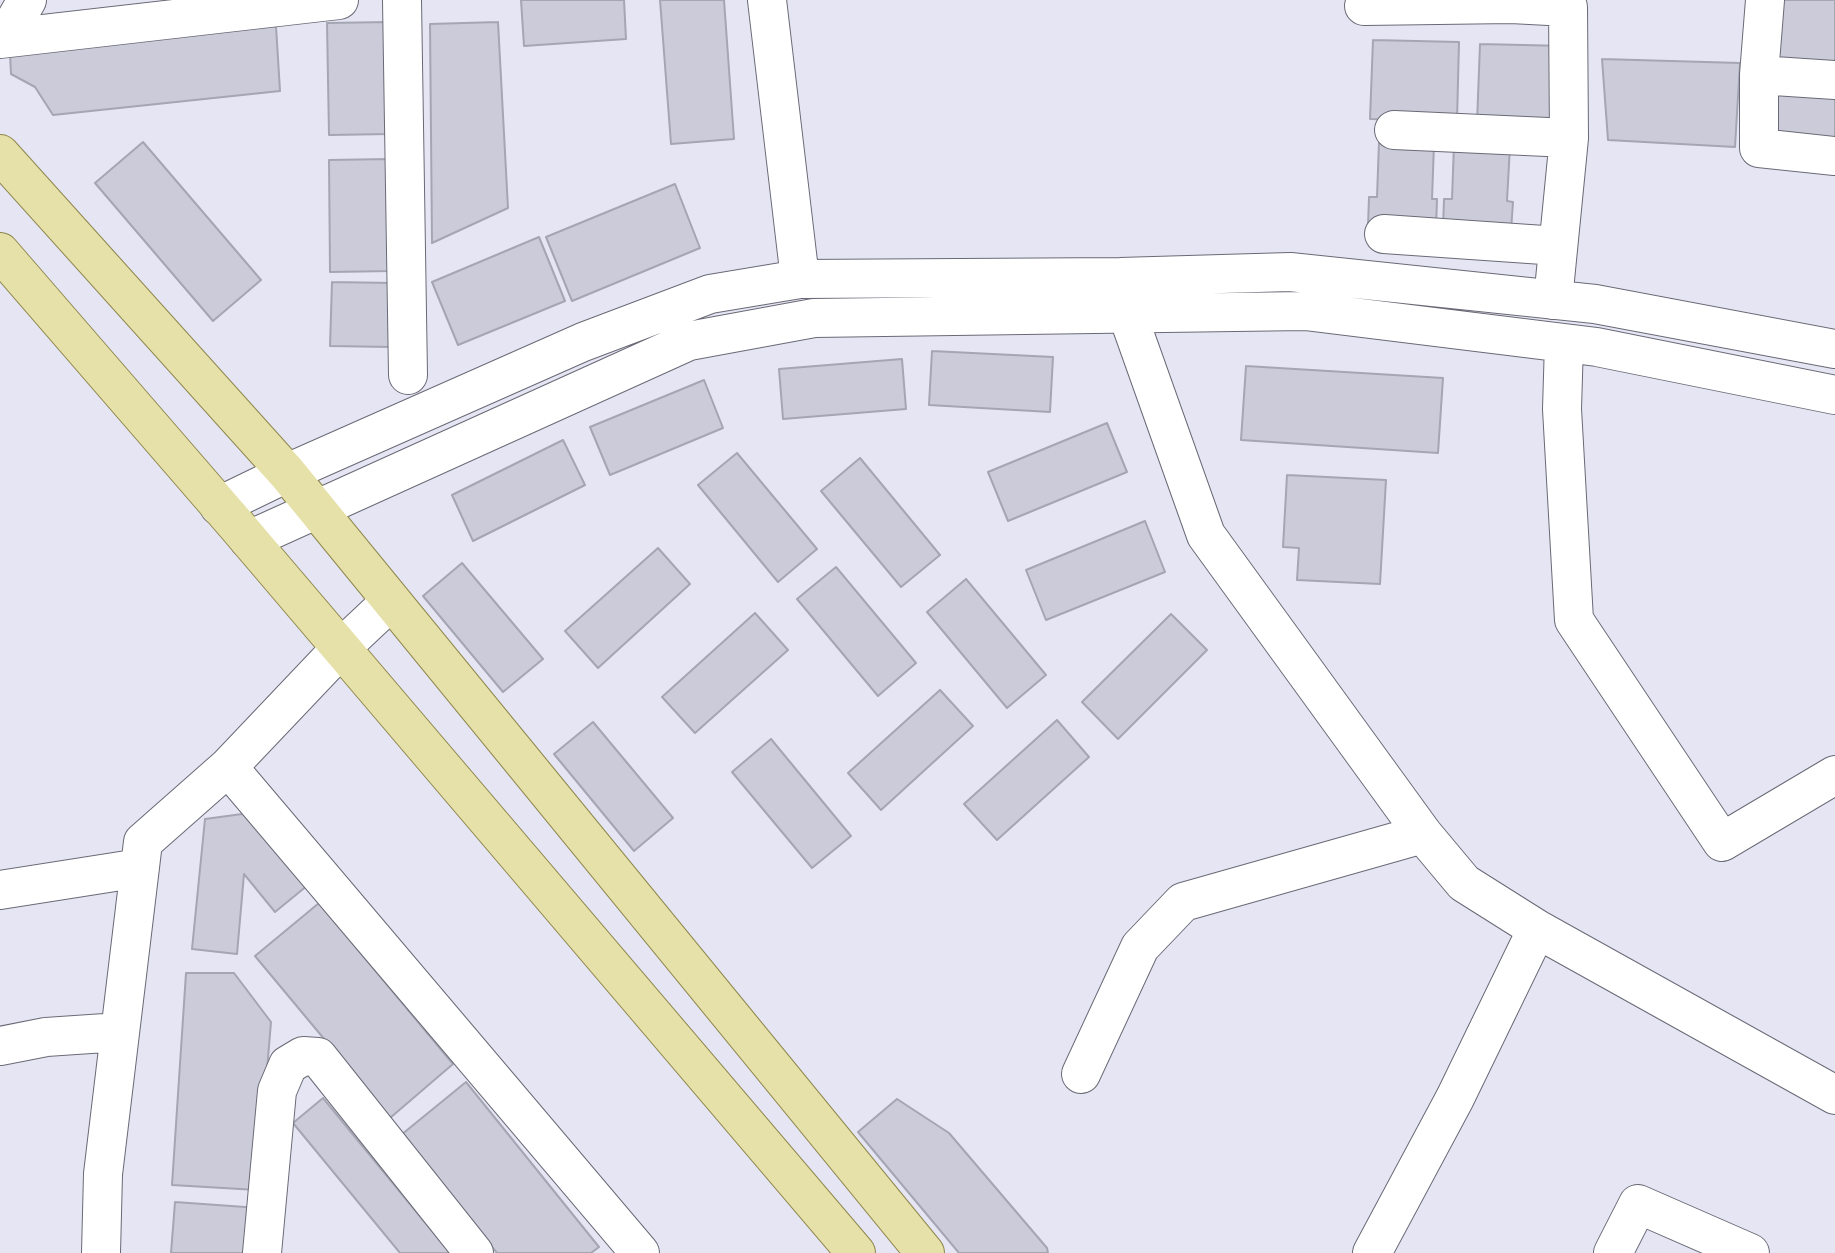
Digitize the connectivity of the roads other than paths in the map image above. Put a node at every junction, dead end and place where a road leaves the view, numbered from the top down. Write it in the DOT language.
graph roads {
  1 [pos="27,0"];
  2 [pos="339,0"];
  3 [pos="402,0"];
  4 [pos="767,0"];
  5 [pos="1765,0"];
  6 [pos="1364,6"];
  7 [pos="3,39"];
  8 [pos="1759,75"];
  9 [pos="1835,80"];
  10 [pos="1394,130"];
  11 [pos="1569,138"];
  12 [pos="0,154"];
  13 [pos="1835,156"];
  14 [pos="1384,233"];
  15 [pos="1558,246"];
  16 [pos="0,252"];
  17 [pos="800,279"];
  18 [pos="1124,295"];
  19 [pos="1553,300"];
  20 [pos="1564,343"];
  21 [pos="1835,349"];
  22 [pos="408,374"];
  23 [pos="1835,395"];
  24 [pos="287,473"];
  25 [pos="219,506"];
  26 [pos="317,510"];
  27 [pos="249,540"];
  28 [pos="391,601"];
  29 [pos="341,648"];
  30 [pos="228,767"];
  31 [pos="1835,775"];
  32 [pos="1423,834"];
  33 [pos="140,868"];
  34 [pos="0,890"];
  35 [pos="1537,929"];
  36 [pos="120,1032"];
  37 [pos="0,1046"];
  38 [pos="1081,1074"];
  39 [pos="1835,1095"];
  40 [pos="101,1253"];
  41 [pos="262,1253"];
  42 [pos="474,1253"];
  43 [pos="640,1253"];
  44 [pos="856,1253"];
  45 [pos="925,1253"];
  46 [pos="1372,1253"];
  47 [pos="1613,1253"];
  48 [pos="1750,1253"];
  1 -- 7 [label="street"];
  2 -- 7 [label="street"];
  3 -- 22 [label="street"];
  4 -- 17 [label="street"];
  5 -- 8 [label="street"];
  6 -- 11 [label="street"];
  8 -- 9 [label="street"];
  8 -- 13 [label="street"];
  10 -- 11 [label="street"];
  11 -- 15 [label="street"];
  12 -- 24 [label="main road"];
  14 -- 15 [label="street"];
  15 -- 19 [label="street"];
  16 -- 25 [label="main road"];
  17 -- 18 [label="street"];
  17 -- 24 [label="street"];
  18 -- 19 [label="street"];
  18 -- 20 [label="street"];
  18 -- 26 [label="street"];
  18 -- 32 [label="street"];
  19 -- 21 [label="street"];
  20 -- 23 [label="street"];
  20 -- 31 [label="street"];
  24 -- 25 [label="street"];
  24 -- 26 [label="main road"];
  25 -- 27 [label="main road"];
  26 -- 27 [label="street"];
  26 -- 28 [label="main road"];
  27 -- 29 [label="main road"];
  28 -- 29 [label="street"];
  28 -- 45 [label="main road"];
  29 -- 30 [label="street"];
  29 -- 44 [label="main road"];
  30 -- 33 [label="street"];
  30 -- 43 [label="street"];
  32 -- 35 [label="street"];
  32 -- 38 [label="street"];
  33 -- 34 [label="street"];
  33 -- 36 [label="street"];
  35 -- 39 [label="street"];
  35 -- 46 [label="street"];
  36 -- 37 [label="street"];
  36 -- 40 [label="street"];
  41 -- 42 [label="street"];
  47 -- 48 [label="street"];
}
